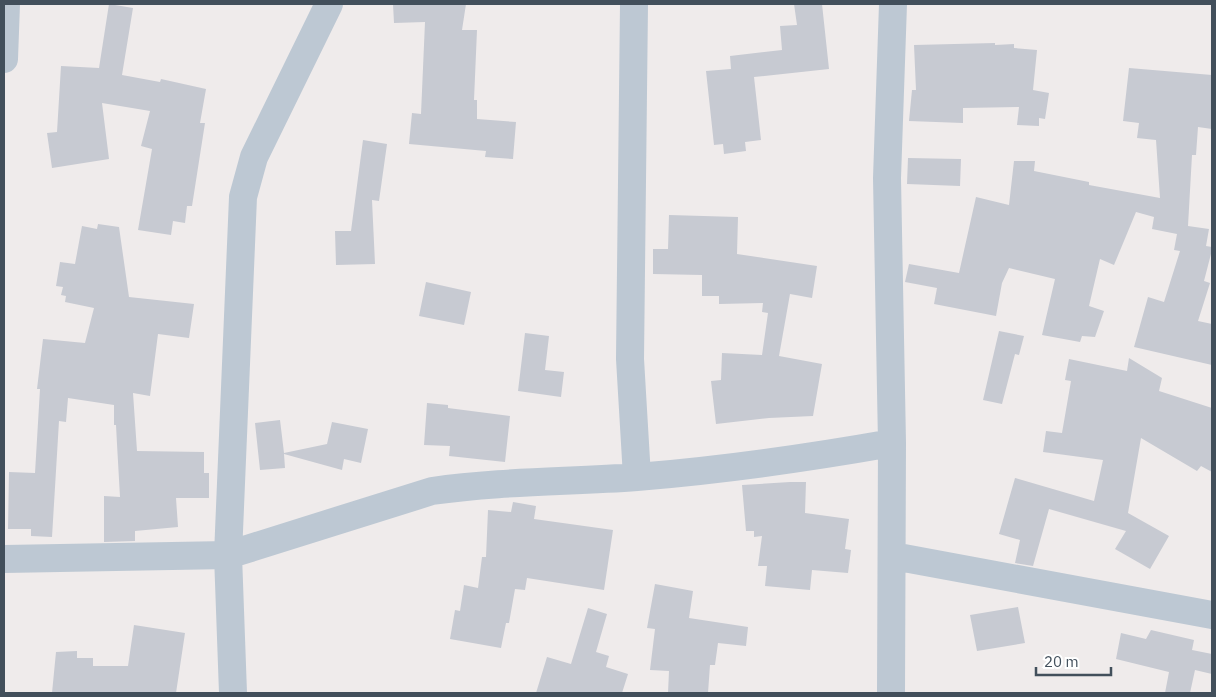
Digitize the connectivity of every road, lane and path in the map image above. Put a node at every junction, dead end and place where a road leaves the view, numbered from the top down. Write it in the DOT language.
graph roads {
  1 [pos="6,4"];
  2 [pos="329,4"];
  3 [pos="634,4"];
  4 [pos="892,4"];
  5 [pos="4,59"];
  6 [pos="892,443"];
  7 [pos="637,476"];
  8 [pos="228,555"];
  9 [pos="893,556"];
  10 [pos="4,559"];
  11 [pos="1212,615"];
  12 [pos="233,693"];
  13 [pos="891,693"];
  1 -- 5 [label="street"];
  2 -- 8 [label="street"];
  3 -- 7 [label="street"];
  4 -- 6 [label="street"];
  6 -- 7 [label="street"];
  6 -- 9 [label="street"];
  7 -- 8 [label="street"];
  8 -- 10 [label="street"];
  8 -- 12 [label="street"];
  9 -- 11 [label="street"];
  9 -- 13 [label="street"];
}
